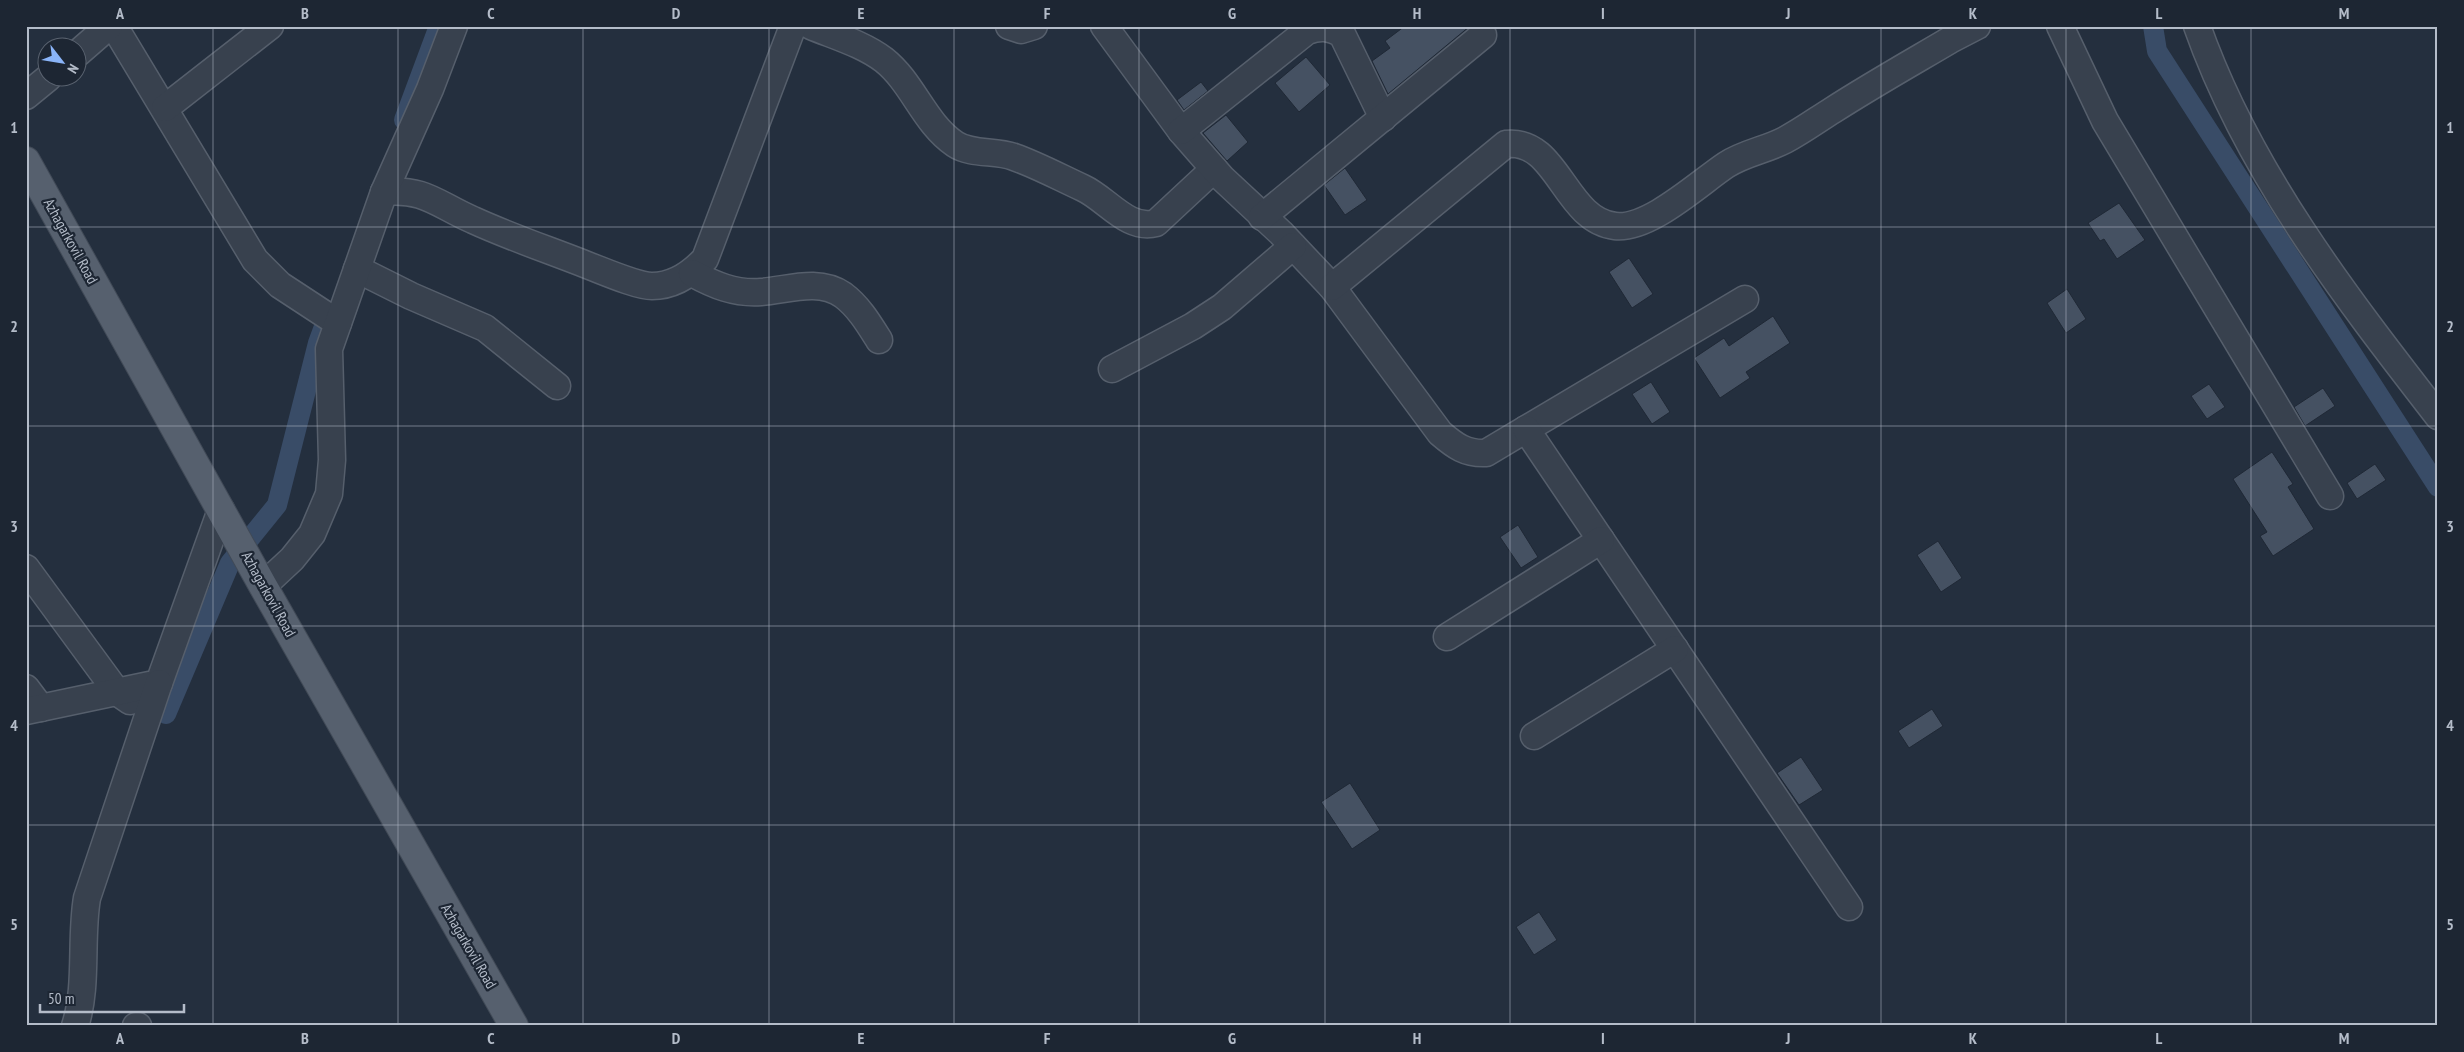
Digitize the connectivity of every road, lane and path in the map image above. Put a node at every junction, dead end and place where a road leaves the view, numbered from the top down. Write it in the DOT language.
graph roads {
  1 [pos="110,26"];
  2 [pos="114,26"];
  3 [pos="270,26"];
  4 [pos="454,26"];
  5 [pos="793,26"];
  6 [pos="811,26"];
  7 [pos="1009,26"];
  8 [pos="1034,26"];
  9 [pos="1104,26"];
  10 [pos="1977,26"];
  11 [pos="2060,26"];
  12 [pos="2196,26"];
  13 [pos="1483,36"];
  14 [pos="88,45"];
  15 [pos="38,86"];
  16 [pos="26,96"];
  17 [pos="165,108"];
  18 [pos="1383,118"];
  19 [pos="1180,131"];
  20 [pos="26,161"];
  21 [pos="1214,169"];
  22 [pos="384,192"];
  23 [pos="1262,217"];
  24 [pos="1293,246"];
  25 [pos="357,270"];
  26 [pos="692,273"];
  27 [pos="1332,287"];
  28 [pos="1745,299"];
  29 [pos="329,317"];
  30 [pos="879,340"];
  31 [pos="1112,369"];
  32 [pos="558,386"];
  33 [pos="2438,416"];
  34 [pos="1526,429"];
  35 [pos="2330,496"];
  36 [pos="221,510"];
  37 [pos="1601,540"];
  38 [pos="26,568"];
  39 [pos="258,575"];
  40 [pos="1447,637"];
  41 [pos="1674,649"];
  42 [pos="159,683"];
  43 [pos="117,692"];
  44 [pos="31,702"];
  45 [pos="148,715"];
  46 [pos="1534,736"];
  47 [pos="1849,907"];
  48 [pos="75,1026"];
  49 [pos="514,1026"];
  1 -- 14 [label="street"];
  2 -- 17 [label="street"];
  3 -- 17 [label="street"];
  4 -- 22 [label="street"];
  5 -- 26 [label="street"];
  6 -- 21 [label="street"];
  7 -- 8 [label="street"];
  9 -- 19 [label="street"];
  10 -- 27 [label="street"];
  11 -- 35 [label="street"];
  12 -- 33 [label="street"];
  13 -- 18 [label="street"];
  15 -- 16 [label="street"];
  17 -- 29 [label="street"];
  18 -- 19 [label="street"];
  18 -- 23 [label="street"];
  19 -- 21 [label="street"];
  20 -- 36 [label="main road, Azhagarkovil Road"];
  21 -- 23 [label="street"];
  22 -- 25 [label="street"];
  22 -- 26 [label="street"];
  23 -- 24 [label="street"];
  24 -- 27 [label="street"];
  24 -- 31 [label="street"];
  25 -- 29 [label="street"];
  25 -- 32 [label="street"];
  26 -- 30 [label="street"];
  27 -- 34 [label="street"];
  28 -- 34 [label="street"];
  29 -- 39 [label="street"];
  34 -- 37 [label="street"];
  36 -- 39 [label="main road, Azhagarkovil Road"];
  36 -- 42 [label="street"];
  37 -- 40 [label="street"];
  37 -- 41 [label="street"];
  38 -- 43 [label="street"];
  39 -- 49 [label="main road, Azhagarkovil Road"];
  41 -- 46 [label="street"];
  41 -- 47 [label="street"];
  42 -- 43 [label="street"];
  42 -- 45 [label="street"];
  43 -- 44 [label="street"];
  43 -- 45 [label="street"];
  45 -- 48 [label="street"];
}
